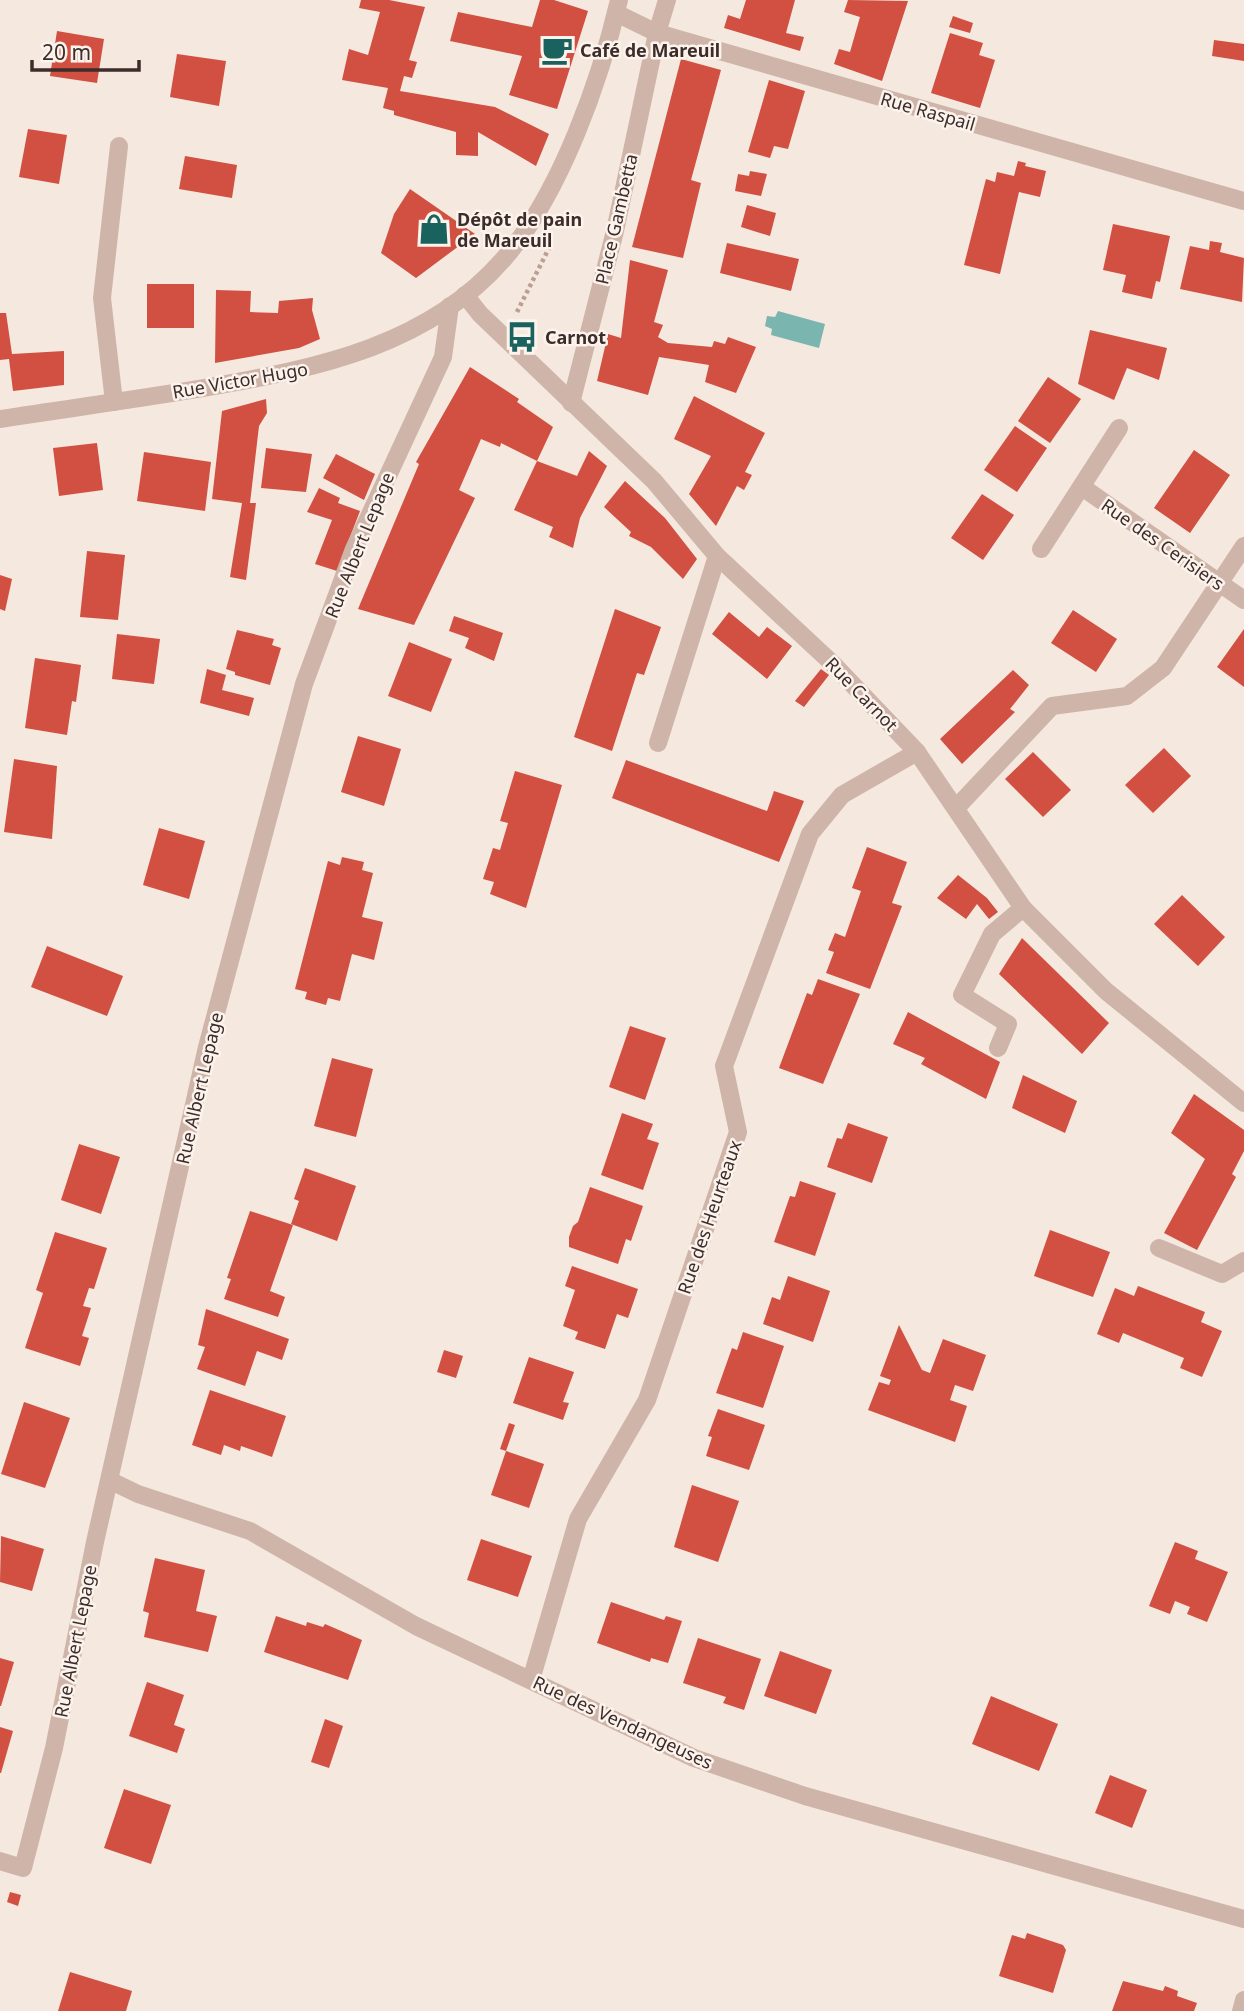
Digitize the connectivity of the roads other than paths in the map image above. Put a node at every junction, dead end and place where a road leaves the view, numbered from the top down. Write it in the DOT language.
graph roads {
  1 [pos="667,0"];
  2 [pos="618,6"];
  3 [pos="657,33"];
  4 [pos="119,146"];
  5 [pos="1244,201"];
  6 [pos="465,295"];
  7 [pos="450,306"];
  8 [pos="114,402"];
  9 [pos="570,403"];
  10 [pos="0,419"];
  11 [pos="1119,428"];
  12 [pos="1082,487"];
  13 [pos="1244,546"];
  14 [pos="1041,549"];
  15 [pos="717,555"];
  16 [pos="1218,582"];
  17 [pos="1244,600"];
  18 [pos="658,743"];
  19 [pos="917,752"];
  20 [pos="957,807"];
  21 [pos="1023,908"];
  22 [pos="998,1048"];
  23 [pos="1244,1103"];
  24 [pos="1159,1248"];
  25 [pos="1244,1261"];
  26 [pos="111,1481"];
  27 [pos="531,1680"];
  28 [pos="0,1861"];
  29 [pos="1244,1919"];
  30 [pos="1244,2000"];
  31 [pos="1241,2011"];
  1 -- 3 [label="street, Place Gambetta"];
  2 -- 3 [label="street, Rue Raspail"];
  2 -- 6 [label="street"];
  3 -- 5 [label="street, Rue Raspail"];
  3 -- 9 [label="street, Place Gambetta"];
  4 -- 8 [label="street"];
  6 -- 7 [label="street, Rue Victor Hugo"];
  6 -- 9 [label="street, Rue Carnot"];
  7 -- 8 [label="street, Rue Victor Hugo"];
  7 -- 26 [label="street, Rue Albert Lepage"];
  8 -- 10 [label="street, Rue Victor Hugo"];
  9 -- 15 [label="street, Rue Carnot"];
  11 -- 12 [label="street"];
  12 -- 14 [label="street"];
  12 -- 16 [label="street, Rue des Cerisiers"];
  13 -- 16 [label="street"];
  15 -- 18 [label="street"];
  15 -- 19 [label="street, Rue Carnot"];
  16 -- 17 [label="street, Rue des Cerisiers"];
  16 -- 20 [label="street"];
  19 -- 20 [label="street, Rue Carnot"];
  19 -- 27 [label="street, Rue des Heurteaux"];
  20 -- 21 [label="street, Rue Carnot"];
  21 -- 22 [label="street"];
  21 -- 23 [label="street, Rue Carnot"];
  24 -- 25 [label="street"];
  26 -- 27 [label="street, Rue des Vendangeuses"];
  26 -- 28 [label="street, Rue Albert Lepage"];
  27 -- 29 [label="street, Rue des Vendangeuses"];
  30 -- 31 [label="street"];
}
